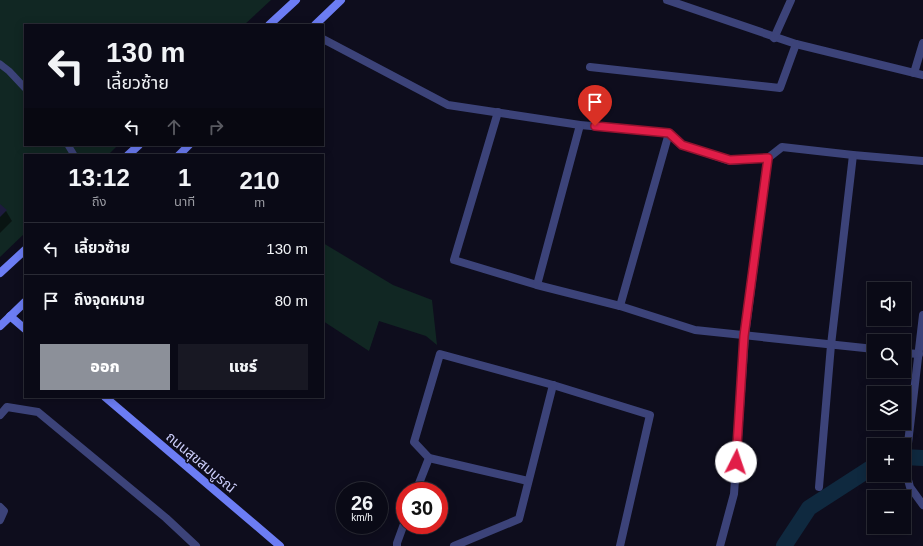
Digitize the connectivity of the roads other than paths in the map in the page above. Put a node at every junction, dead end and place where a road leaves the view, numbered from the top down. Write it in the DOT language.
graph roads {
  1 [pos="296,0"];
  2 [pos="341,0"];
  3 [pos="667,0"];
  4 [pos="791,0"];
  5 [pos="270,24"];
  6 [pos="316,24"];
  7 [pos="774,38"];
  8 [pos="324,40"];
  9 [pos="923,43"];
  10 [pos="796,44"];
  11 [pos="0,64"];
  12 [pos="590,67"];
  13 [pos="914,73"];
  14 [pos="923,75"];
  15 [pos="24,87"];
  16 [pos="498,112"];
  17 [pos="580,125"];
  18 [pos="669,133"];
  19 [pos="138,146"];
  20 [pos="188,146"];
  21 [pos="129,154"];
  22 [pos="180,154"];
  23 [pos="853,155"];
  24 [pos="768,158"];
  25 [pos="923,161"];
  26 [pos="24,251"];
  27 [pos="0,273"];
  28 [pos="537,285"];
  29 [pos="24,303"];
  30 [pos="620,306"];
  31 [pos="923,315"];
  32 [pos="10,316"];
  33 [pos="0,326"];
  34 [pos="24,328"];
  35 [pos="744,336"];
  36 [pos="831,345"];
  37 [pos="867,348"];
  38 [pos="911,353"];
  39 [pos="919,354"];
  40 [pos="553,385"];
  41 [pos="106,398"];
  42 [pos="0,415"];
  43 [pos="429,458"];
  44 [pos="420,482"];
  45 [pos="528,482"];
  46 [pos="819,488"];
  47 [pos="923,505"];
  48 [pos="0,507"];
  49 [pos="0,520"];
  50 [pos="400,534"];
  51 [pos="196,546"];
  52 [pos="280,546"];
  53 [pos="397,546"];
  54 [pos="454,546"];
  55 [pos="620,546"];
  56 [pos="720,546"];
  1 -- 5 [label="street"];
  2 -- 6 [label="street"];
  3 -- 7 [label="street"];
  4 -- 7 [label="street"];
  7 -- 10 [label="street"];
  8 -- 16 [label="street"];
  9 -- 13 [label="street"];
  10 -- 12 [label="street"];
  10 -- 13 [label="street"];
  11 -- 15 [label="lane"];
  13 -- 14 [label="street"];
  16 -- 17 [label="street"];
  16 -- 28 [label="street"];
  17 -- 18 [label="street"];
  17 -- 28 [label="street"];
  18 -- 24 [label="street"];
  18 -- 30 [label="street"];
  19 -- 21 [label="street"];
  20 -- 22 [label="street"];
  23 -- 24 [label="street"];
  23 -- 25 [label="street"];
  23 -- 36 [label="street"];
  24 -- 35 [label="street"];
  26 -- 27 [label="street"];
  28 -- 30 [label="street"];
  29 -- 32 [label="street"];
  30 -- 35 [label="street"];
  31 -- 39 [label="street"];
  32 -- 33 [label="street"];
  32 -- 34 [label="street"];
  35 -- 36 [label="street"];
  35 -- 56 [label="street"];
  36 -- 37 [label="street"];
  36 -- 46 [label="street"];
  38 -- 39 [label="street"];
  39 -- 47 [label="street"];
  40 -- 43 [label="street"];
  40 -- 45 [label="street"];
  40 -- 55 [label="street"];
  41 -- 52 [label="street, ถนนสุขสมบูรณ์"];
  42 -- 51 [label="street"];
  43 -- 44 [label="street"];
  43 -- 45 [label="street"];
  45 -- 54 [label="street"];
  48 -- 49 [label="street"];
  50 -- 53 [label="street"];
}
